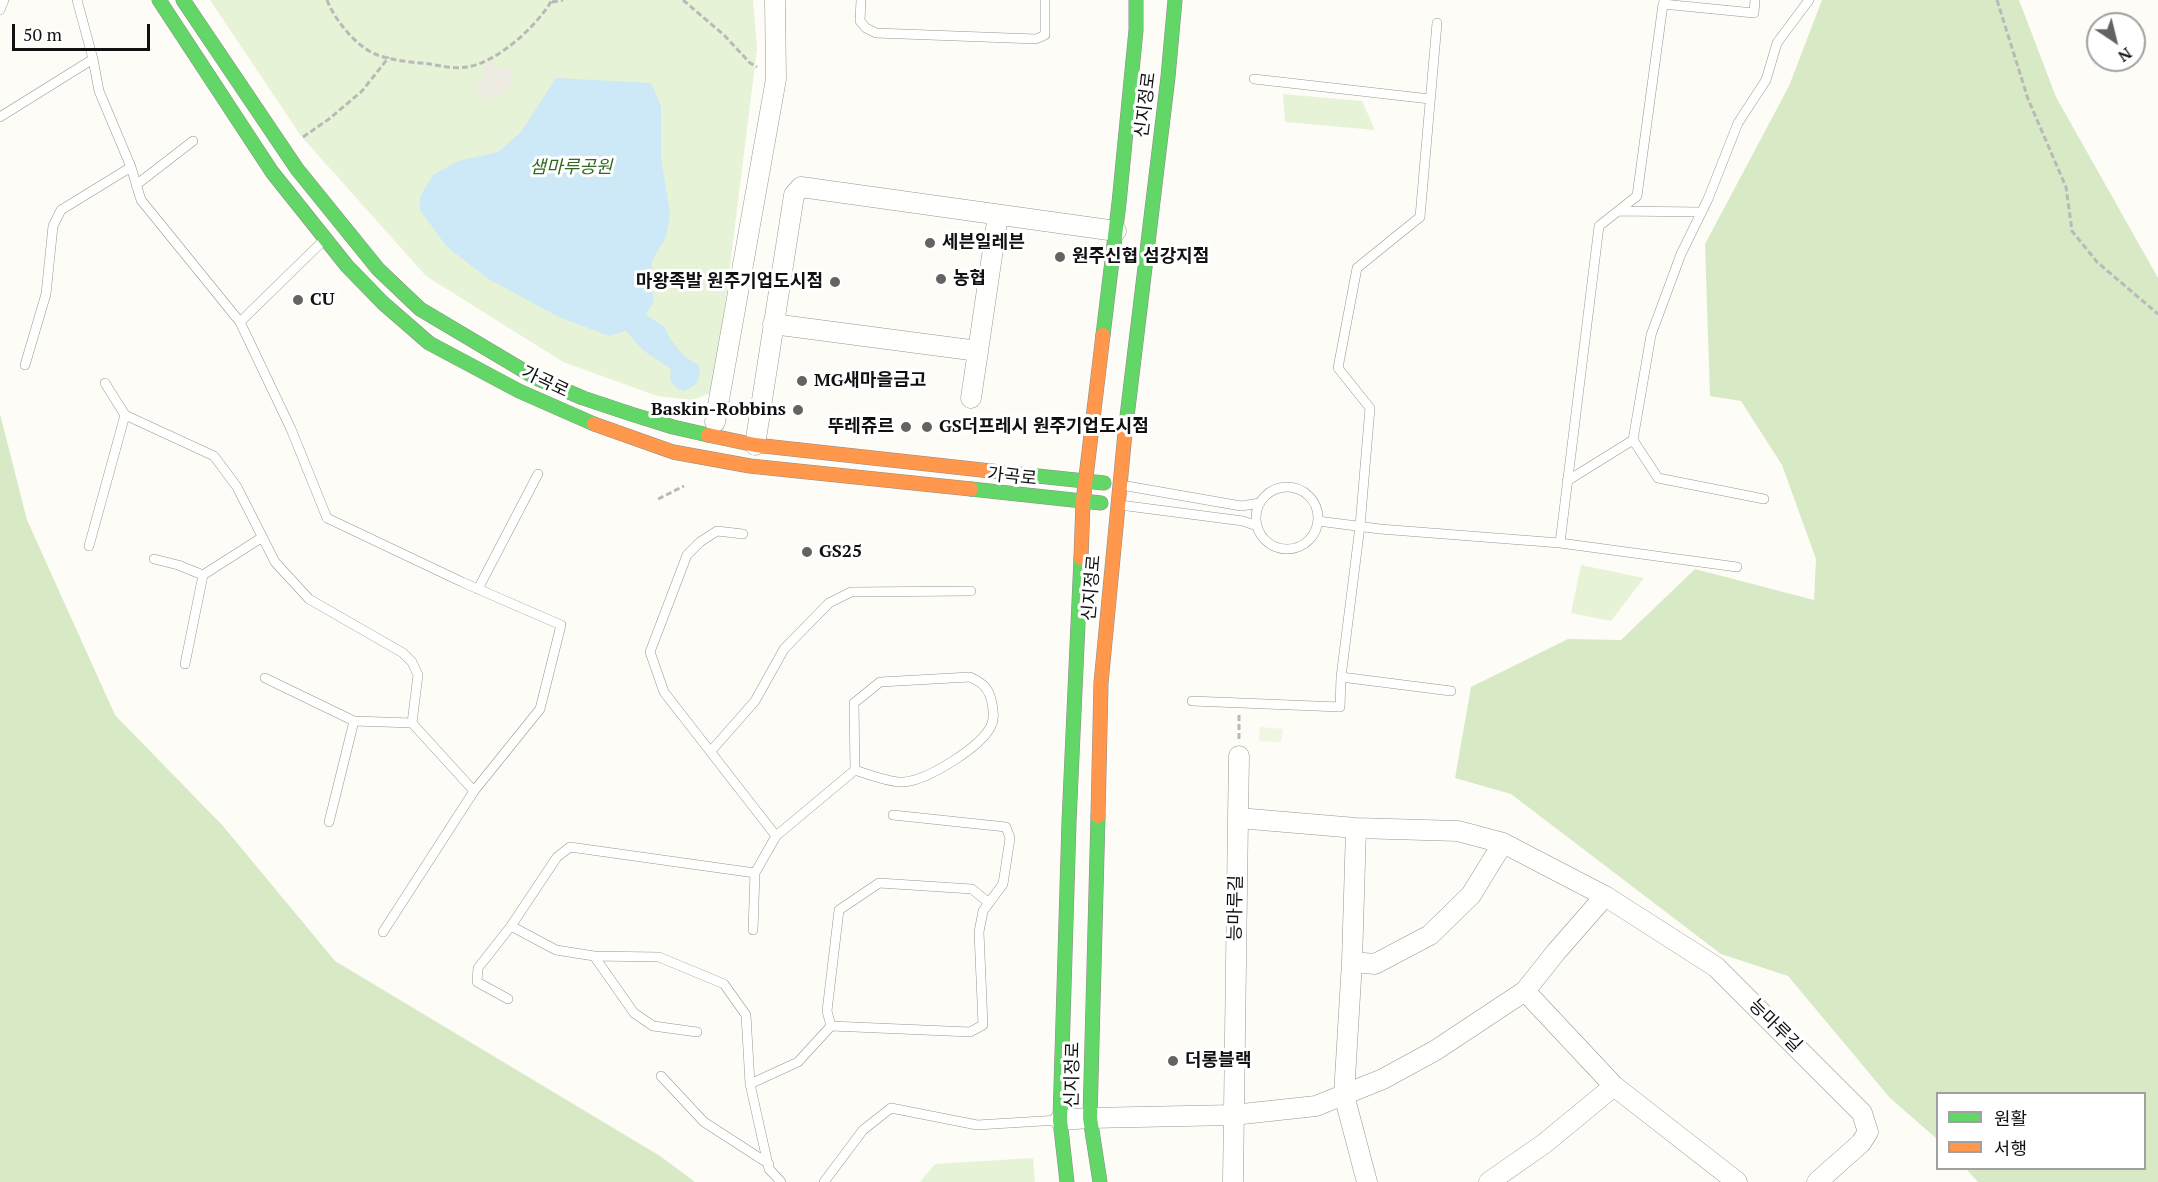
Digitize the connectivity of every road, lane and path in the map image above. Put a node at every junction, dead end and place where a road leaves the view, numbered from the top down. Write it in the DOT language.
graph roads {
  1 [pos="4,0"];
  2 [pos="77,0"];
  3 [pos="159,0"];
  4 [pos="183,0"];
  5 [pos="327,0"];
  6 [pos="563,0"];
  7 [pos="683,0"];
  8 [pos="775,0"];
  9 [pos="861,0"];
  10 [pos="1045,0"];
  11 [pos="1136,0"];
  12 [pos="1175,0"];
  13 [pos="1755,0"];
  14 [pos="1809,0"];
  15 [pos="1997,0"];
  16 [pos="552,1"];
  17 [pos="1662,2"];
  18 [pos="0,10"];
  19 [pos="1437,23"];
  20 [pos="389,57"];
  21 [pos="93,58"];
  22 [pos="776,78"];
  23 [pos="1254,79"];
  24 [pos="1430,99"];
  25 [pos="0,117"];
  26 [pos="298,140"];
  27 [pos="193,141"];
  28 [pos="130,167"];
  29 [pos="136,185"];
  30 [pos="1618,212"];
  31 [pos="1701,212"];
  32 [pos="998,214"];
  33 [pos="1116,231"];
  34 [pos="325,239"];
  35 [pos="2158,314"];
  36 [pos="240,322"];
  37 [pos="773,324"];
  38 [pos="978,351"];
  39 [pos="25,365"];
  40 [pos="105,383"];
  41 [pos="971,398"];
  42 [pos="125,415"];
  43 [pos="715,422"];
  44 [pos="1633,440"];
  45 [pos="755,446"];
  46 [pos="750,466"];
  47 [pos="538,474"];
  48 [pos="1086,481"];
  49 [pos="1567,482"];
  50 [pos="1119,484"];
  51 [pos="684,486"];
  52 [pos="658,499"];
  53 [pos="1764,499"];
  54 [pos="1083,502"];
  55 [pos="1260,503"];
  56 [pos="1117,504"];
  57 [pos="1318,521"];
  58 [pos="1257,526"];
  59 [pos="1360,526"];
  60 [pos="743,534"];
  61 [pos="261,538"];
  62 [pos="1560,543"];
  63 [pos="89,546"];
  64 [pos="154,559"];
  65 [pos="1737,567"];
  66 [pos="203,576"];
  67 [pos="478,589"];
  68 [pos="971,591"];
  69 [pos="185,664"];
  70 [pos="1341,677"];
  71 [pos="265,678"];
  72 [pos="1451,691"];
  73 [pos="1192,701"];
  74 [pos="1239,703"];
  75 [pos="354,721"];
  76 [pos="412,723"];
  77 [pos="711,751"];
  78 [pos="1239,756"];
  79 [pos="855,770"];
  80 [pos="474,791"];
  81 [pos="893,815"];
  82 [pos="1238,818"];
  83 [pos="329,822"];
  84 [pos="1356,828"];
  85 [pos="776,836"];
  86 [pos="1503,843"];
  87 [pos="755,873"];
  88 [pos="1605,896"];
  89 [pos="989,903"];
  90 [pos="511,926"];
  91 [pos="753,930"];
  92 [pos="383,932"];
  93 [pos="594,956"];
  94 [pos="1352,962"];
  95 [pos="1525,991"];
  96 [pos="508,999"];
  97 [pos="831,1026"];
  98 [pos="697,1032"];
  99 [pos="661,1076"];
  100 [pos="750,1084"];
  101 [pos="1614,1086"];
  102 [pos="1344,1095"];
  103 [pos="1233,1115"];
  104 [pos="1090,1118"];
  105 [pos="1060,1120"];
  106 [pos="769,1164"];
  107 [pos="782,1182"];
  108 [pos="824,1182"];
  109 [pos="1067,1182"];
  110 [pos="1100,1182"];
  111 [pos="1233,1182"];
  112 [pos="1366,1182"];
  113 [pos="1489,1182"];
  114 [pos="1737,1182"];
  115 [pos="1817,1182"];
  1 -- 18 [label="lane"];
  2 -- 21 [label="lane"];
  3 -- 34 [label="street, 가곡로"];
  4 -- 45 [label="street, 가곡로"];
  5 -- 20 [label="path"];
  6 -- 16 [label="path"];
  7 -- 22 [label="path"];
  8 -- 22 [label="street"];
  9 -- 10 [label="lane"];
  11 -- 33 [label="street, 신지정로"];
  12 -- 50 [label="street, 신지정로"];
  13 -- 17 [label="lane"];
  14 -- 31 [label="lane"];
  15 -- 35 [label="path"];
  16 -- 20 [label="path"];
  17 -- 30 [label="lane"];
  19 -- 24 [label="lane"];
  20 -- 26 [label="path"];
  21 -- 25 [label="lane"];
  21 -- 28 [label="lane"];
  22 -- 43 [label="street"];
  23 -- 24 [label="lane"];
  24 -- 59 [label="lane"];
  27 -- 29 [label="lane"];
  28 -- 29 [label="lane"];
  28 -- 39 [label="lane"];
  29 -- 36 [label="lane"];
  30 -- 31 [label="lane"];
  30 -- 49 [label="lane"];
  31 -- 44 [label="lane"];
  32 -- 33 [label="street"];
  32 -- 37 [label="street"];
  32 -- 38 [label="street"];
  33 -- 48 [label="street, 신지정로"];
  34 -- 36 [label="lane"];
  34 -- 46 [label="street, 가곡로"];
  36 -- 67 [label="lane"];
  37 -- 38 [label="street"];
  37 -- 45 [label="street"];
  38 -- 41 [label="street"];
  40 -- 42 [label="lane"];
  42 -- 61 [label="lane"];
  42 -- 63 [label="lane"];
  44 -- 49 [label="lane"];
  44 -- 53 [label="lane"];
  45 -- 46 [label="street"];
  45 -- 48 [label="street, 가곡로"];
  46 -- 54 [label="street, 가곡로"];
  47 -- 67 [label="lane"];
  48 -- 50 [label="street, 가곡로"];
  48 -- 54 [label="street, 신지정로"];
  49 -- 62 [label="lane"];
  50 -- 55 [label="lane"];
  50 -- 56 [label="street, 신지정로"];
  51 -- 52 [label="path"];
  54 -- 56 [label="street, 가곡로"];
  54 -- 105 [label="street, 신지정로"];
  55 -- 57 [label="lane"];
  55 -- 58 [label="lane"];
  56 -- 58 [label="lane"];
  56 -- 104 [label="street, 신지정로"];
  57 -- 58 [label="lane"];
  57 -- 59 [label="lane"];
  59 -- 62 [label="lane"];
  59 -- 70 [label="lane"];
  60 -- 77 [label="lane"];
  61 -- 66 [label="lane"];
  61 -- 76 [label="lane"];
  62 -- 65 [label="lane"];
  64 -- 66 [label="lane"];
  66 -- 69 [label="lane"];
  67 -- 80 [label="lane"];
  68 -- 77 [label="lane"];
  70 -- 72 [label="lane"];
  70 -- 74 [label="lane"];
  71 -- 75 [label="lane"];
  73 -- 74 [label="lane"];
  74 -- 78 [label="path"];
  75 -- 76 [label="lane"];
  75 -- 83 [label="lane"];
  76 -- 80 [label="lane"];
  77 -- 85 [label="lane"];
  78 -- 82 [label="street"];
  79 -- 79 [label="lane"];
  79 -- 85 [label="lane"];
  80 -- 92 [label="lane"];
  81 -- 89 [label="lane"];
  82 -- 84 [label="street, 능마루길"];
  82 -- 103 [label="street, 능마루길"];
  84 -- 86 [label="street, 능마루길"];
  84 -- 94 [label="street"];
  85 -- 87 [label="lane"];
  86 -- 88 [label="street, 능마루길"];
  86 -- 94 [label="street"];
  87 -- 90 [label="lane"];
  87 -- 91 [label="lane"];
  88 -- 95 [label="street"];
  88 -- 115 [label="street, 능마루길"];
  89 -- 97 [label="lane"];
  89 -- 97 [label="lane"];
  90 -- 93 [label="lane"];
  90 -- 96 [label="lane"];
  93 -- 98 [label="lane"];
  93 -- 100 [label="lane"];
  94 -- 102 [label="street"];
  95 -- 101 [label="street"];
  95 -- 102 [label="street"];
  97 -- 100 [label="lane"];
  99 -- 106 [label="lane"];
  100 -- 106 [label="lane"];
  101 -- 113 [label="street"];
  101 -- 114 [label="street"];
  102 -- 103 [label="street"];
  102 -- 112 [label="street"];
  103 -- 104 [label="street"];
  103 -- 111 [label="street, 능마루길"];
  104 -- 105 [label="street"];
  104 -- 110 [label="street, 신지정로"];
  105 -- 108 [label="lane"];
  105 -- 109 [label="street, 신지정로"];
  106 -- 107 [label="lane"];
}
